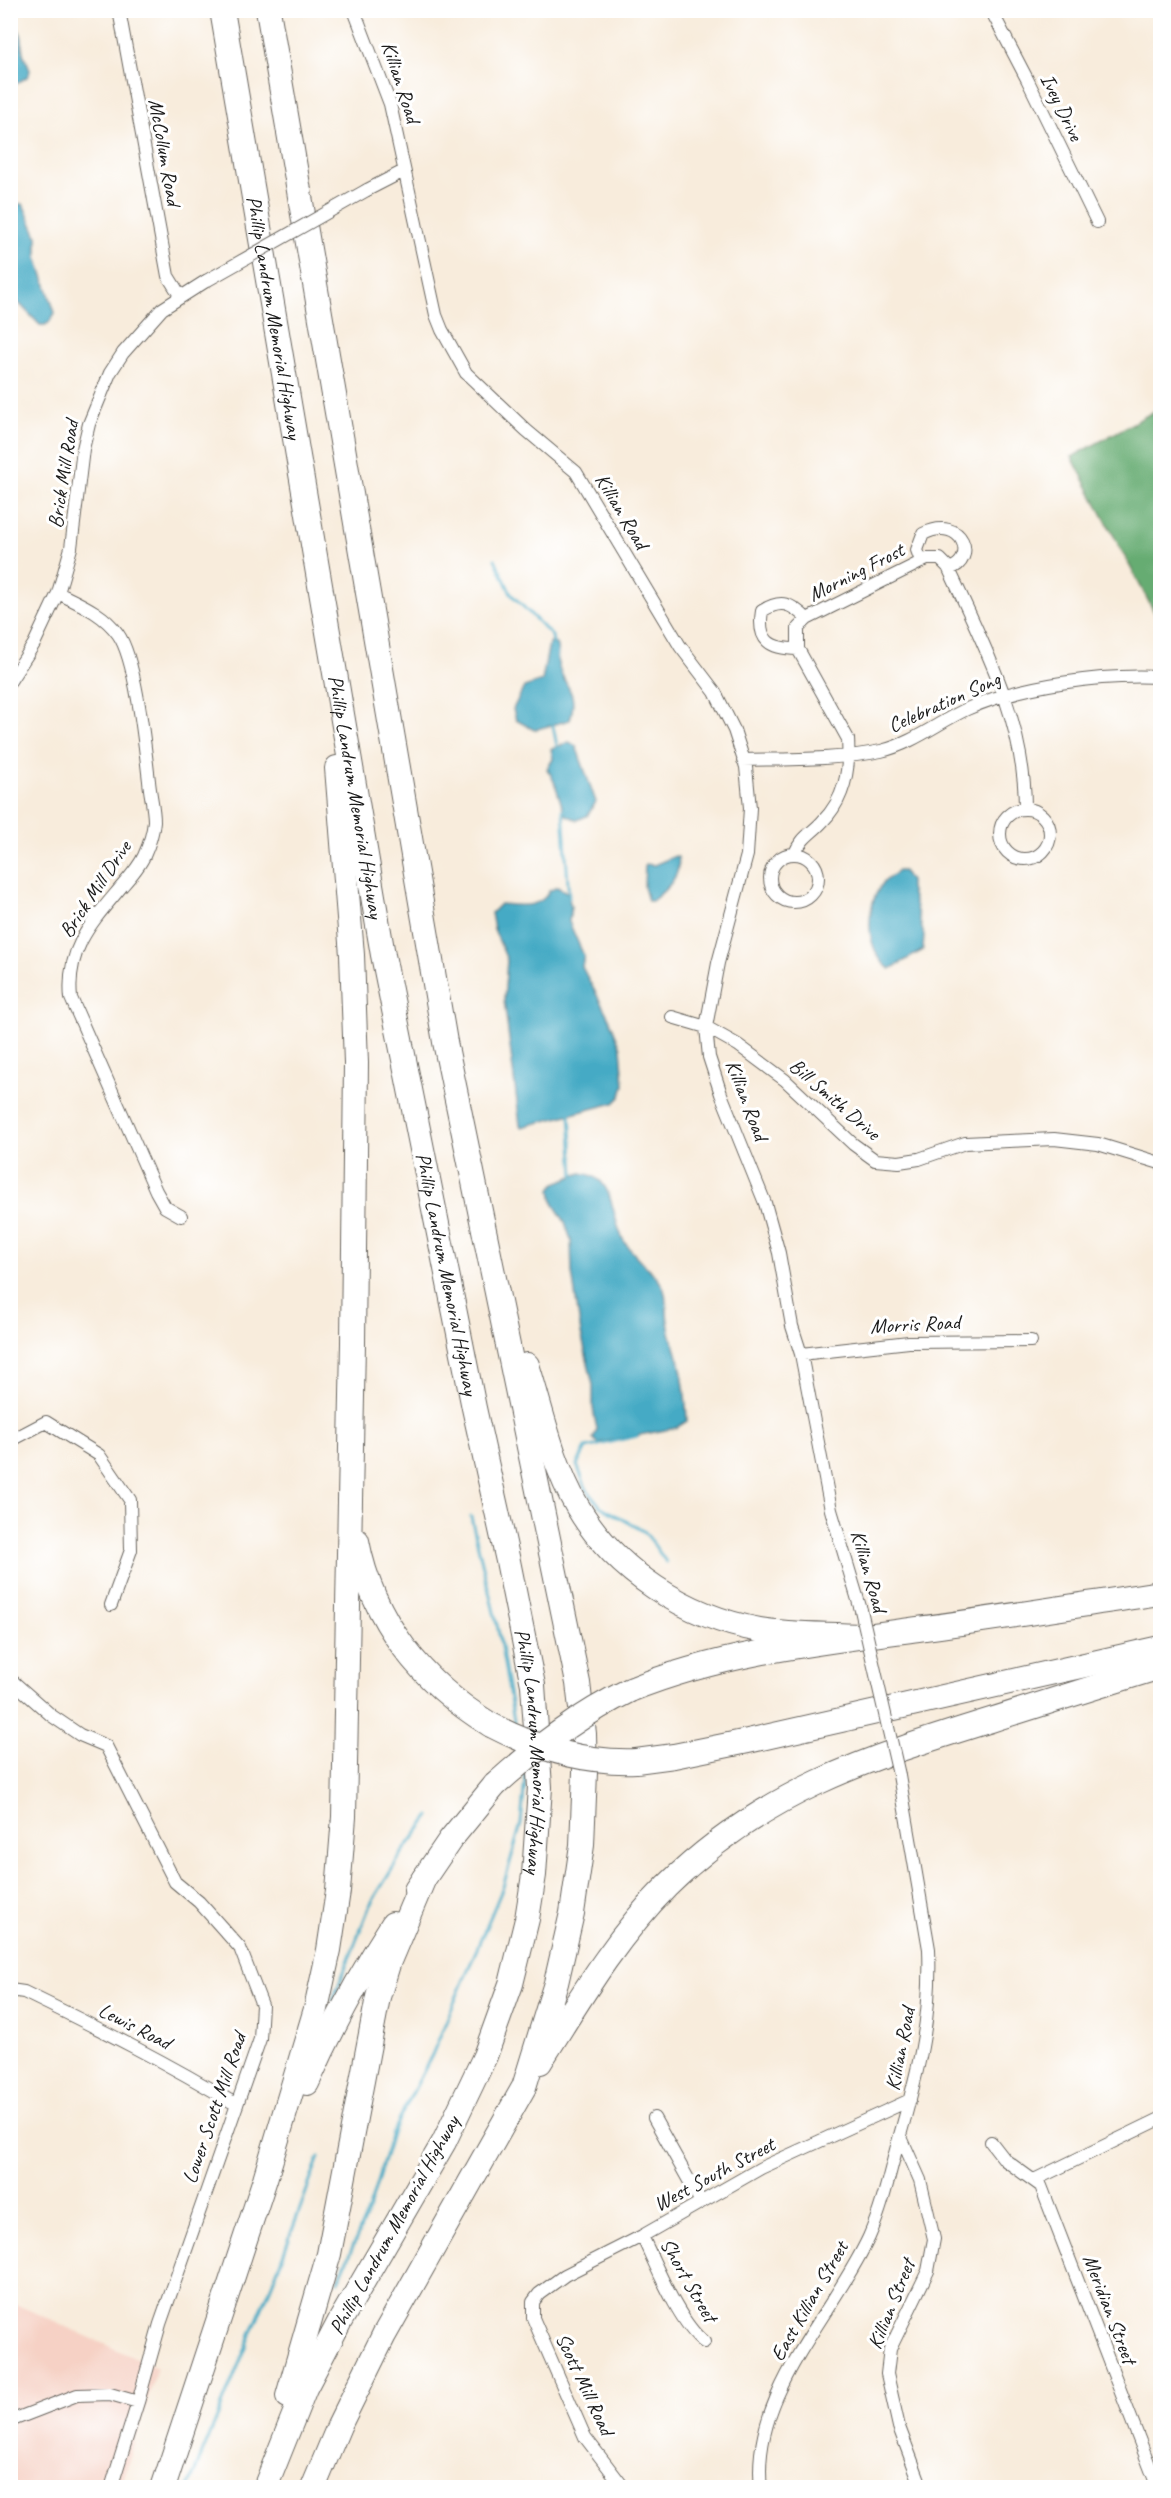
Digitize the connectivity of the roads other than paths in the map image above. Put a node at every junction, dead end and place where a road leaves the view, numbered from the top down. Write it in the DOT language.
graph roads {
  1 [pos="119,10"];
  2 [pos="222,10"];
  3 [pos="268,10"];
  4 [pos="354,10"];
  5 [pos="991,10"];
  6 [pos="404,171"];
  7 [pos="1097,222"];
  8 [pos="181,297"];
  9 [pos="921,561"];
  10 [pos="949,569"];
  11 [pos="58,592"];
  12 [pos="807,619"];
  13 [pos="327,634"];
  14 [pos="798,649"];
  15 [pos="1161,676"];
  16 [pos="10,681"];
  17 [pos="1003,696"];
  18 [pos="849,754"];
  19 [pos="743,760"];
  20 [pos="1025,808"];
  21 [pos="795,853"];
  22 [pos="672,1017"];
  23 [pos="706,1027"];
  24 [pos="1161,1164"];
  25 [pos="181,1216"];
  26 [pos="485,1230"];
  27 [pos="1031,1341"];
  28 [pos="801,1354"];
  29 [pos="10,1441"];
  30 [pos="350,1506"];
  31 [pos="1161,1593"];
  32 [pos="111,1605"];
  33 [pos="860,1636"];
  34 [pos="1161,1648"];
  35 [pos="1161,1668"];
  36 [pos="10,1679"];
  37 [pos="424,1878"];
  38 [pos="10,1990"];
  39 [pos="524,2087"];
  40 [pos="910,2100"];
  41 [pos="237,2105"];
  42 [pos="654,2118"];
  43 [pos="1161,2119"];
  44 [pos="900,2135"];
  45 [pos="991,2142"];
  46 [pos="265,2178"];
  47 [pos="1034,2180"];
  48 [pos="701,2202"];
  49 [pos="642,2236"];
  50 [pos="543,2292"];
  51 [pos="704,2342"];
  52 [pos="138,2402"];
  53 [pos="10,2421"];
  54 [pos="111,2487"];
  55 [pos="163,2487"];
  56 [pos="263,2487"];
  57 [pos="313,2487"];
  58 [pos="624,2487"];
  59 [pos="761,2487"];
  60 [pos="922,2487"];
  61 [pos="1158,2487"];
  1 -- 8 [label="street, McCollum Road"];
  2 -- 13 [label="highway, Phillip Landrum Memorial Highway"];
  3 -- 26 [label="highway, Phillip Landrum Memorial Highway"];
  4 -- 6 [label="street, Killian Road"];
  5 -- 7 [label="street, Ivey Drive"];
  6 -- 8 [label="street, Brick Mill Road, bridge"];
  6 -- 19 [label="street, Killian Road"];
  8 -- 11 [label="street, Brick Mill Road"];
  9 -- 10 [label="street, Morning Frost"];
  9 -- 10 [label="street"];
  9 -- 12 [label="street, Morning Frost"];
  10 -- 17 [label="street"];
  11 -- 16 [label="street, Brick Mill Road"];
  11 -- 25 [label="street, Brick Mill Drive"];
  12 -- 14 [label="street, Morning Frost"];
  12 -- 14 [label="street"];
  13 -- 30 [label="highway"];
  13 -- 56 [label="highway, Phillip Landrum Memorial Highway"];
  14 -- 18 [label="street"];
  15 -- 17 [label="street, Celebration Song"];
  17 -- 18 [label="street, Celebration Song"];
  17 -- 20 [label="street"];
  18 -- 19 [label="street, Celebration Song"];
  18 -- 21 [label="street"];
  19 -- 23 [label="street, Killian Road"];
  20 -- 20 [label="street"];
  21 -- 21 [label="street"];
  22 -- 23 [label="street"];
  23 -- 24 [label="street, Bill Smith Drive"];
  23 -- 28 [label="street, Killian Road"];
  26 -- 33 [label="highway"];
  26 -- 39 [label="highway, Phillip Landrum Memorial Highway"];
  27 -- 28 [label="street, Morris Road"];
  28 -- 40 [label="street, Killian Road, bridge"];
  29 -- 32 [label="street"];
  30 -- 34 [label="highway, bridge"];
  30 -- 46 [label="highway"];
  31 -- 33 [label="highway"];
  33 -- 37 [label="highway, bridge"];
  35 -- 39 [label="highway"];
  36 -- 41 [label="street, Lower Scott Mill Road"];
  37 -- 46 [label="highway"];
  37 -- 56 [label="highway"];
  38 -- 41 [label="street, Lewis Road"];
  39 -- 57 [label="highway, Phillip Landrum Memorial Highway"];
  40 -- 44 [label="street, Killian Road"];
  40 -- 48 [label="street, West South Street"];
  41 -- 52 [label="street, Lower Scott Mill Road"];
  42 -- 48 [label="street"];
  43 -- 47 [label="street"];
  44 -- 59 [label="street, East Killian Street"];
  44 -- 60 [label="street, Killian Street"];
  45 -- 47 [label="street"];
  46 -- 55 [label="highway"];
  47 -- 61 [label="street, Meridian Street"];
  48 -- 49 [label="street, West South Street"];
  49 -- 50 [label="street, West South Street"];
  49 -- 51 [label="street, Short Street"];
  50 -- 58 [label="street, Scott Mill Road"];
  52 -- 53 [label="street"];
  52 -- 54 [label="street, Lower Scott Mill Road"];
}
